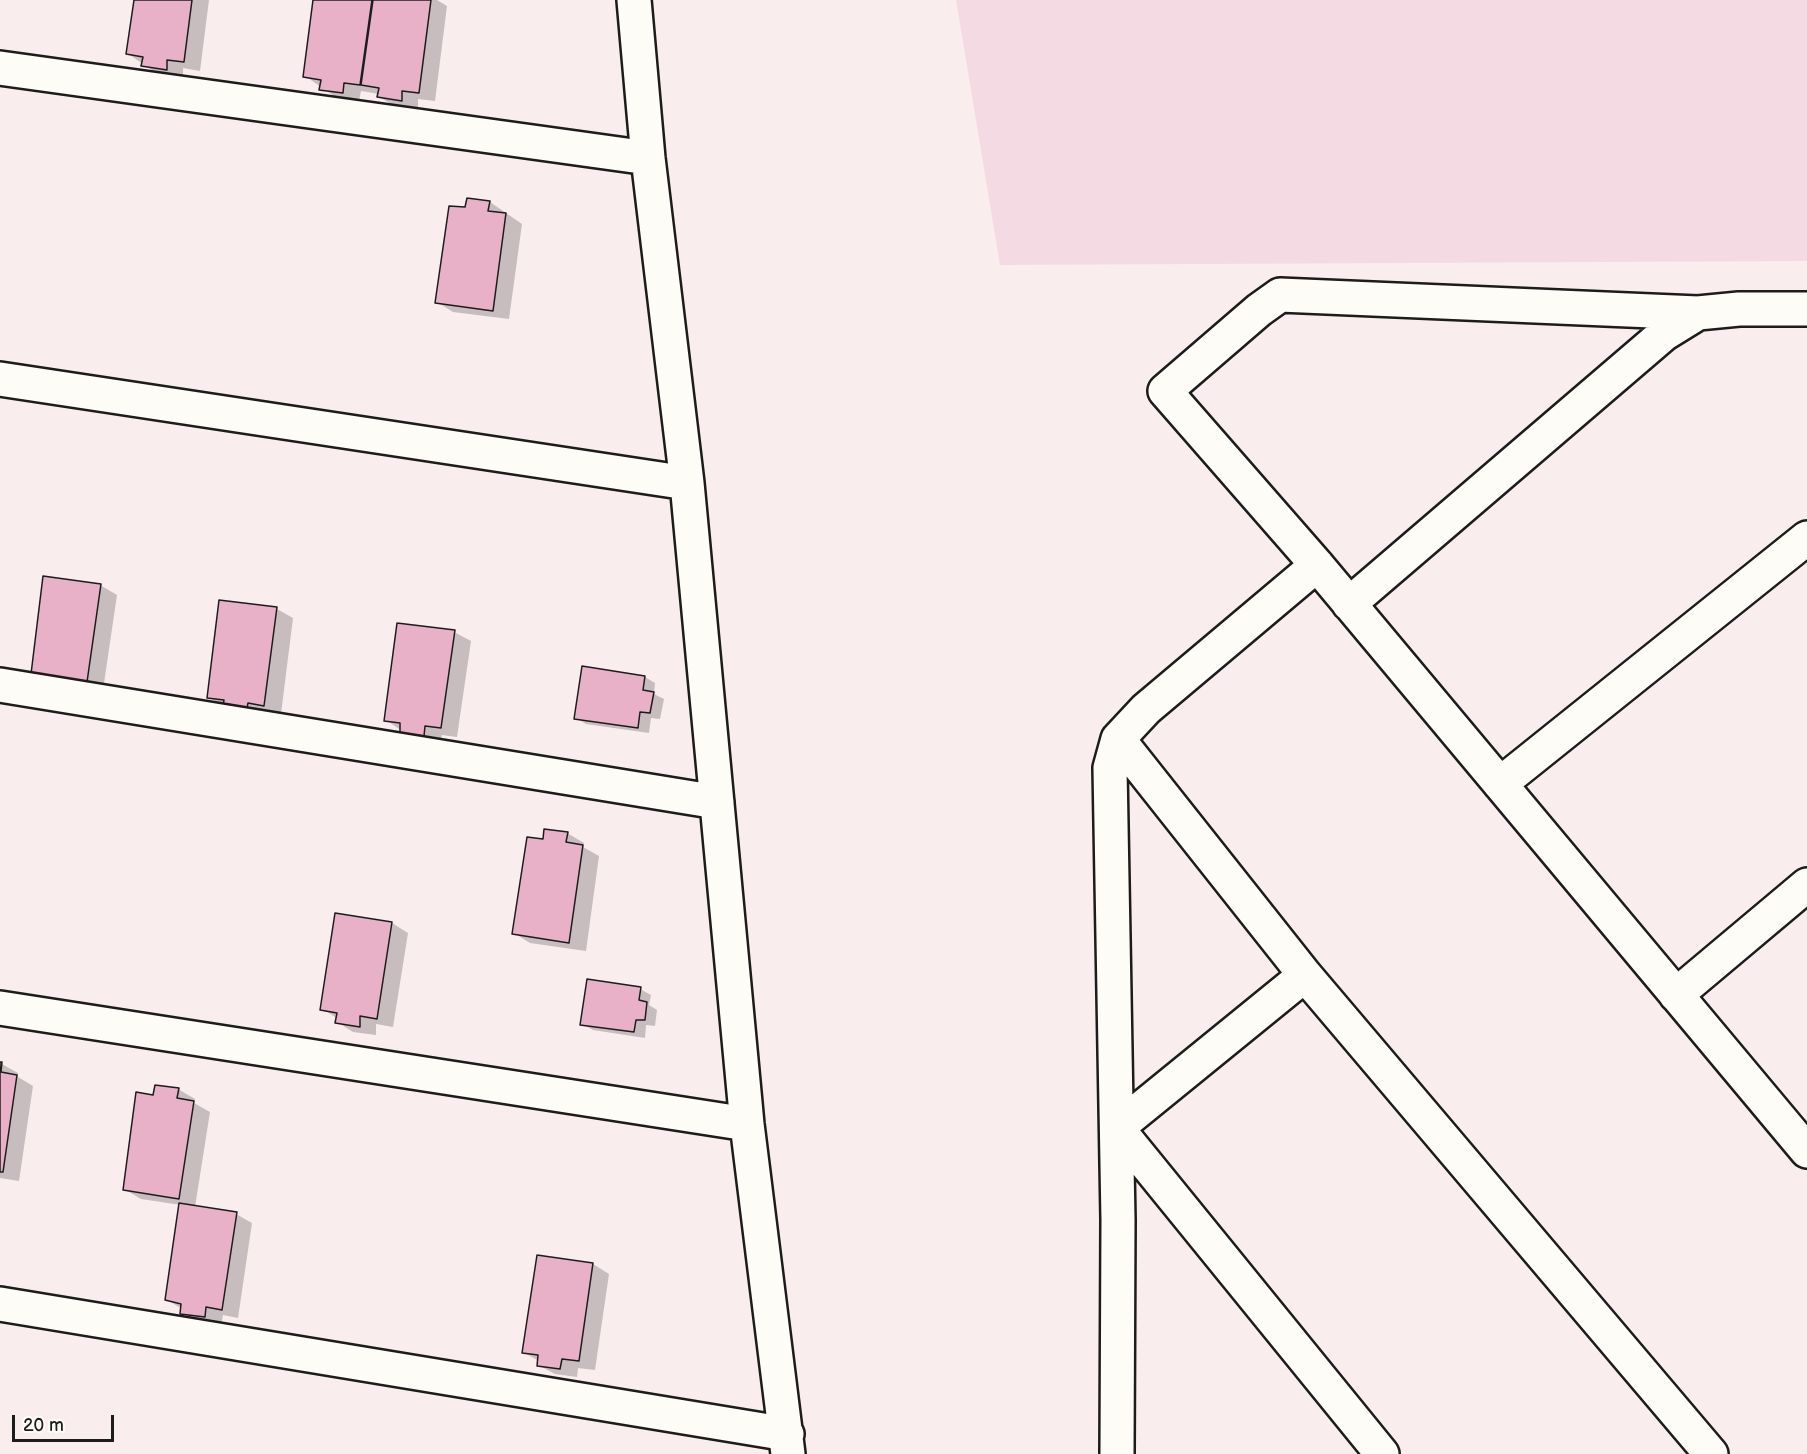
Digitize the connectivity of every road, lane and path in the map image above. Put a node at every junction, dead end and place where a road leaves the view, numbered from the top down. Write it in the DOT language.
graph roads {
  1 [pos="634,0"];
  2 [pos="0,68"];
  3 [pos="648,158"];
  4 [pos="1807,309"];
  5 [pos="1698,313"];
  6 [pos="0,379"];
  7 [pos="687,483"];
  8 [pos="1807,538"];
  9 [pos="1317,565"];
  10 [pos="1349,604"];
  11 [pos="0,685"];
  12 [pos="1118,739"];
  13 [pos="1500,784"];
  14 [pos="717,802"];
  15 [pos="1807,885"];
  16 [pos="1305,975"];
  17 [pos="1676,995"];
  18 [pos="0,1008"];
  19 [pos="747,1124"];
  20 [pos="1117,1128"];
  21 [pos="1807,1151"];
  22 [pos="0,1304"];
  23 [pos="788,1444"];
  24 [pos="1117,1454"];
  25 [pos="1382,1454"];
  26 [pos="1711,1454"];
  1 -- 3 [label="street"];
  2 -- 3 [label="street"];
  3 -- 7 [label="street"];
  4 -- 5 [label="street"];
  5 -- 9 [label="street"];
  5 -- 10 [label="street"];
  6 -- 7 [label="street"];
  7 -- 14 [label="street"];
  8 -- 13 [label="street"];
  9 -- 10 [label="street"];
  9 -- 12 [label="street"];
  10 -- 13 [label="street"];
  11 -- 14 [label="street"];
  12 -- 16 [label="street"];
  12 -- 20 [label="street"];
  13 -- 17 [label="street"];
  14 -- 19 [label="street"];
  15 -- 17 [label="street"];
  16 -- 20 [label="street"];
  16 -- 26 [label="street"];
  17 -- 21 [label="street"];
  18 -- 19 [label="street"];
  19 -- 23 [label="street"];
  20 -- 24 [label="street"];
  20 -- 25 [label="street"];
  22 -- 23 [label="street"];
}
